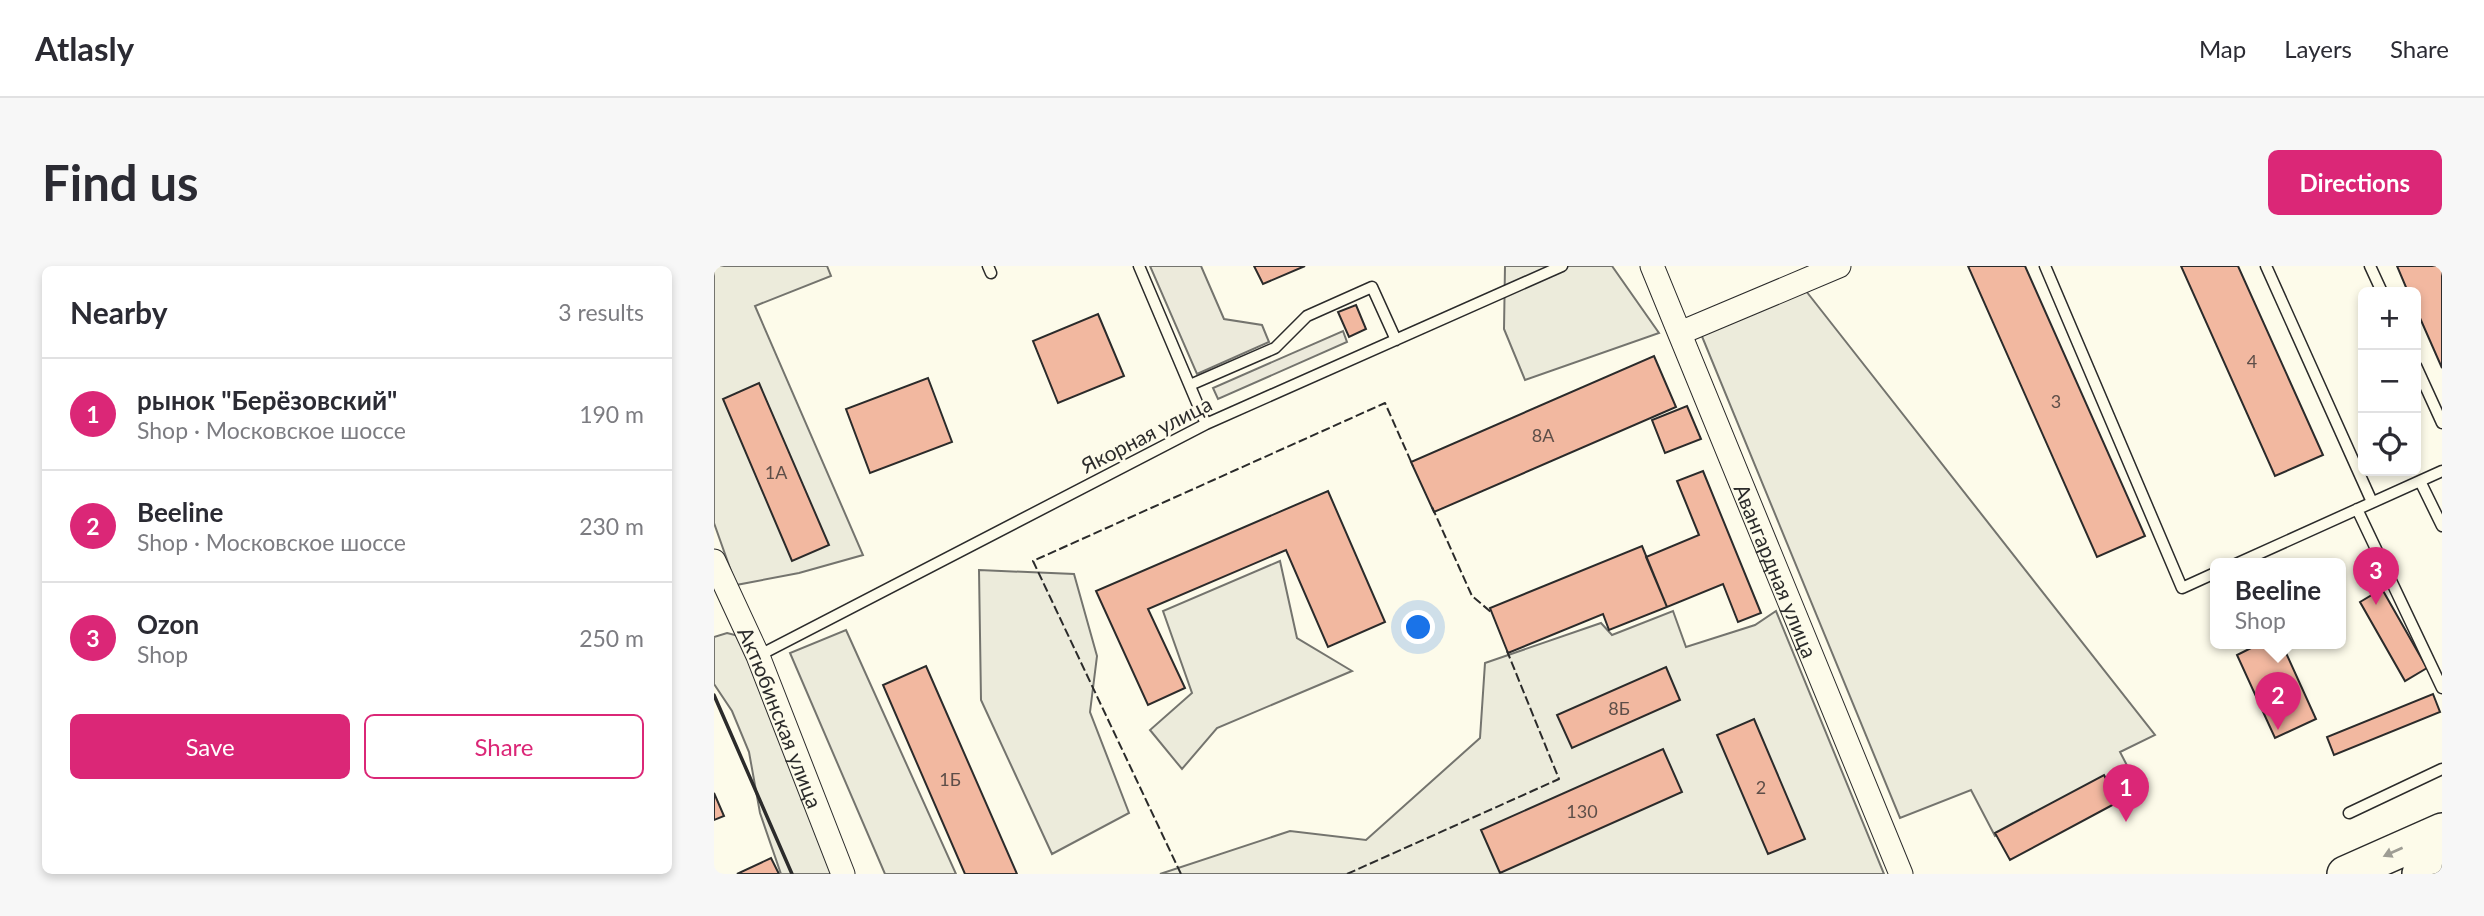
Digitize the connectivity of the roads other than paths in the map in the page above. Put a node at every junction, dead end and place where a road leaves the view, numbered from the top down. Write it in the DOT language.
graph roads {
  1 [pos="1139,266"];
  2 [pos="1562,266"];
  3 [pos="1652,266"];
  4 [pos="1839,266"];
  5 [pos="2045,266"];
  6 [pos="2266,266"];
  7 [pos="2370,266"];
  8 [pos="2380,287"];
  9 [pos="1680,333"];
  10 [pos="1396,340"];
  11 [pos="2421,377"];
  12 [pos="1190,385"];
  13 [pos="2442,423"];
  14 [pos="1206,424"];
  15 [pos="2442,471"];
  16 [pos="2420,481"];
  17 [pos="2372,502"];
  18 [pos="2357,509"];
  19 [pos="2442,526"];
  20 [pos="2249,558"];
  21 [pos="714,561"];
  22 [pos="2210,575"];
  23 [pos="758,656"];
  24 [pos="2442,688"];
  25 [pos="2442,769"];
  26 [pos="2349,813"];
  27 [pos="2442,831"];
  28 [pos="2442,864"];
  29 [pos="843,874"];
  30 [pos="1902,874"];
  31 [pos="2345,874"];
  32 [pos="2420,874"];
  1 -- 12 [label="lane"];
  2 -- 10 [label="lane, Якорная улица"];
  3 -- 9 [label="street, Авангардная улица"];
  4 -- 9 [label="street"];
  5 -- 22 [label="lane"];
  6 -- 17 [label="lane"];
  7 -- 8 [label="lane"];
  9 -- 30 [label="street, Авангардная улица"];
  10 -- 12 [label="lane"];
  10 -- 14 [label="lane, Якорная улица"];
  11 -- 13 [label="lane"];
  12 -- 14 [label="lane"];
  14 -- 23 [label="lane, Якорная улица"];
  15 -- 16 [label="lane"];
  16 -- 17 [label="lane"];
  16 -- 19 [label="lane"];
  17 -- 18 [label="lane"];
  18 -- 20 [label="lane"];
  18 -- 24 [label="lane"];
  21 -- 23 [label="street, Актюбинская улица"];
  23 -- 29 [label="street, Актюбинская улица"];
  25 -- 26 [label="lane"];
  27 -- 31 [label="main road, one-way"];
  28 -- 32 [label="main road"];
}
